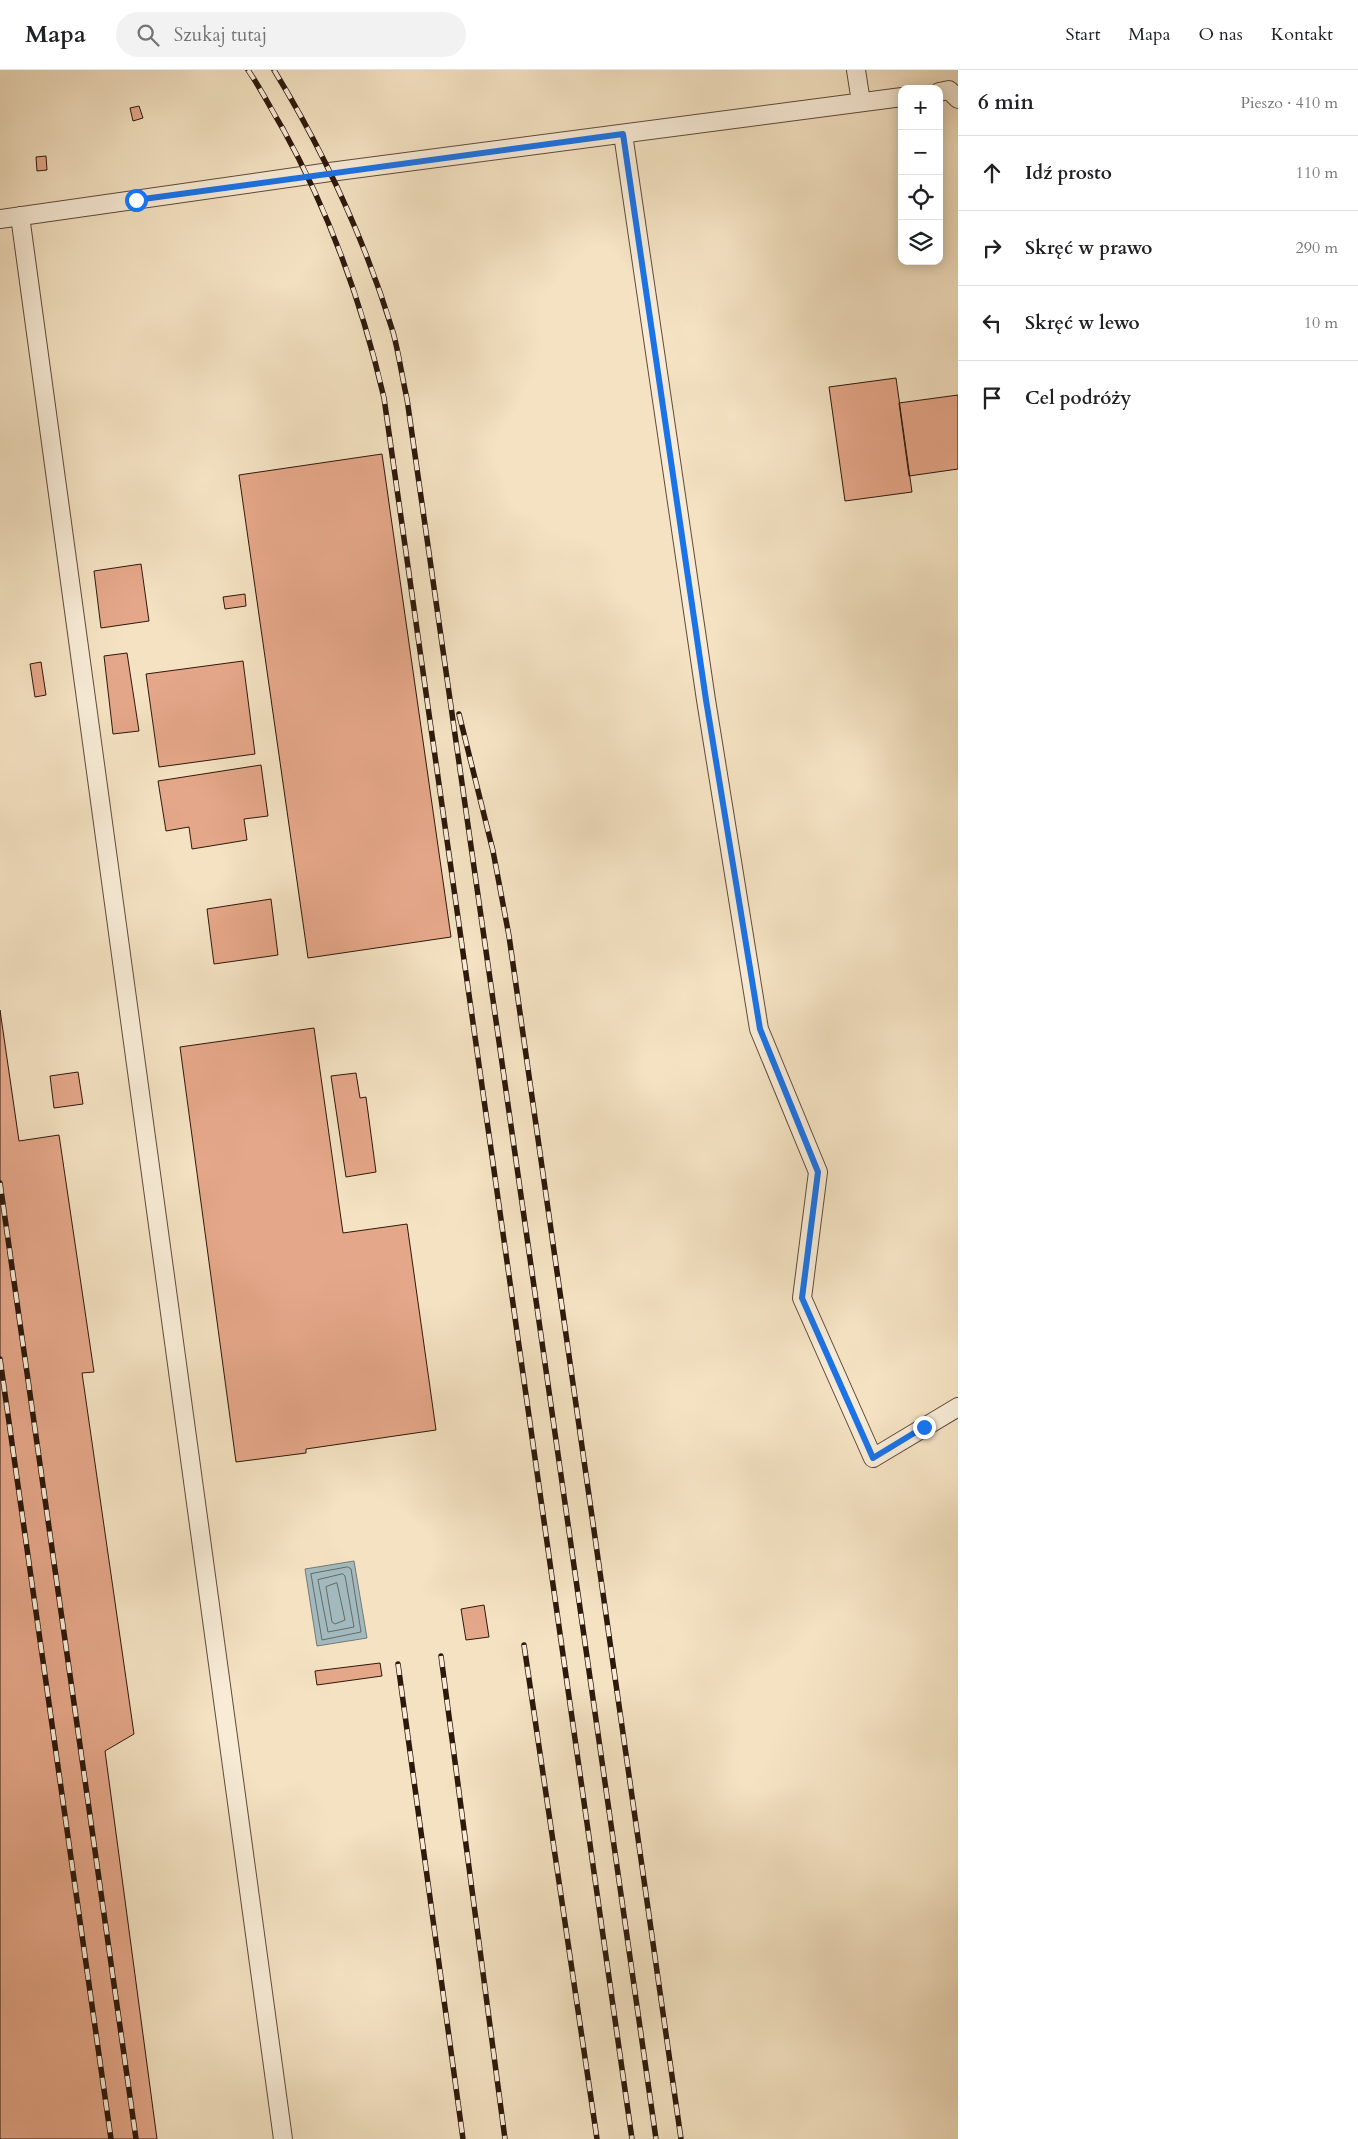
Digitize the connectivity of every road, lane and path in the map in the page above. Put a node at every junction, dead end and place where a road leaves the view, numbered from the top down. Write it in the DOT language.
graph roads {
  1 [pos="856,70"];
  2 [pos="943,91"];
  3 [pos="898,97"];
  4 [pos="958,100"];
  5 [pos="860,102"];
  6 [pos="623,134"];
  7 [pos="20,216"];
  8 [pos="0,219"];
  9 [pos="958,1407"];
  10 [pos="283,2139"];
  1 -- 5 [label="lane"];
  2 -- 4 [label="lane"];
  3 -- 5 [label="lane"];
  5 -- 6 [label="lane"];
  6 -- 7 [label="lane"];
  6 -- 9 [label="lane"];
  7 -- 8 [label="lane"];
  7 -- 10 [label="lane"];
}
